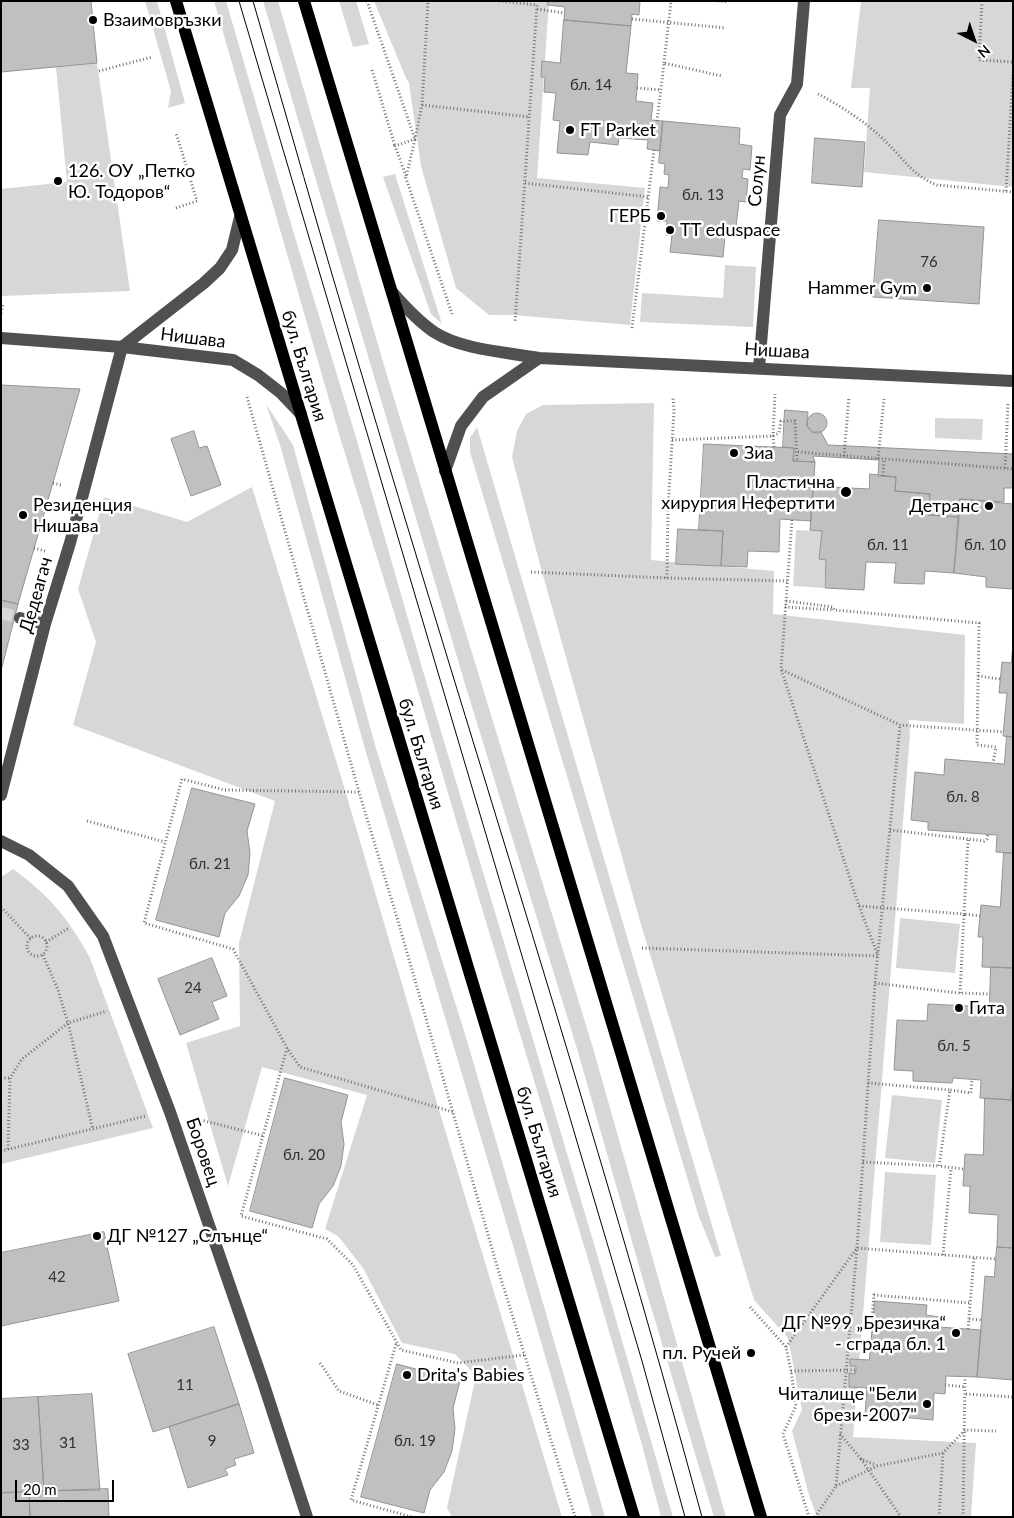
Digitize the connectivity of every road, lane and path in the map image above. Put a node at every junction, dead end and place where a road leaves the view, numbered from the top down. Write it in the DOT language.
graph roads {
  1 [pos="176,1"];
  2 [pos="304,1"];
  3 [pos="367,1"];
  4 [pos="428,1"];
  5 [pos="499,1"];
  6 [pos="671,1"];
  7 [pos="718,1"];
  8 [pos="804,1"];
  9 [pos="982,1"];
  10 [pos="508,2"];
  11 [pos="728,2"];
  12 [pos="537,5"];
  13 [pos="564,13"];
  14 [pos="632,19"];
  15 [pos="669,23"];
  16 [pos="726,28"];
  17 [pos="152,57"];
  18 [pos="1013,62"];
  19 [pos="664,63"];
  20 [pos="372,70"];
  21 [pos="99,71"];
  22 [pos="1013,73"];
  23 [pos="722,76"];
  24 [pos="797,84"];
  25 [pos="637,88"];
  26 [pos="661,90"];
  27 [pos="422,106"];
  28 [pos="530,117"];
  29 [pos="657,120"];
  30 [pos="176,133"];
  31 [pos="415,139"];
  32 [pos="395,146"];
  33 [pos="654,150"];
  34 [pos="406,178"];
  35 [pos="525,183"];
  36 [pos="1006,191"];
  37 [pos="1013,192"];
  38 [pos="648,197"];
  39 [pos="176,208"];
  40 [pos="240,217"];
  41 [pos="390,290"];
  42 [pos="2,304"];
  43 [pos="1,313"];
  44 [pos="454,319"];
  45 [pos="515,323"];
  46 [pos="632,328"];
  47 [pos="1,338"];
  48 [pos="122,347"];
  49 [pos="539,358"];
  50 [pos="760,368"];
  51 [pos="1013,381"];
  52 [pos="244,388"];
  53 [pos="775,394"];
  54 [pos="849,395"];
  55 [pos="1008,395"];
  56 [pos="885,397"];
  57 [pos="673,398"];
  58 [pos="301,414"];
  59 [pos="773,436"];
  60 [pos="672,440"];
  61 [pos="774,447"];
  62 [pos="798,452"];
  63 [pos="844,456"];
  64 [pos="878,459"];
  65 [pos="884,459"];
  66 [pos="797,461"];
  67 [pos="1005,468"];
  68 [pos="1013,469"];
  69 [pos="445,471"];
  70 [pos="883,476"];
  71 [pos="668,508"];
  72 [pos="700,511"];
  73 [pos="792,520"];
  74 [pos="532,572"];
  75 [pos="667,578"];
  76 [pos="788,580"];
  77 [pos="786,601"];
  78 [pos="786,607"];
  79 [pos="834,610"];
  80 [pos="20,618"];
  81 [pos="46,624"];
  82 [pos="781,669"];
  83 [pos="978,676"];
  84 [pos="1000,679"];
  85 [pos="900,725"];
  86 [pos="977,731"];
  87 [pos="1004,732"];
  88 [pos="993,763"];
  89 [pos="358,792"];
  90 [pos="1,796"];
  91 [pos="87,821"];
  92 [pos="890,830"];
  93 [pos="988,834"];
  94 [pos="968,839"];
  95 [pos="1,841"];
  96 [pos="166,842"];
  97 [pos="859,906"];
  98 [pos="1,907"];
  99 [pos="882,909"];
  100 [pos="964,914"];
  101 [pos="980,916"];
  102 [pos="31,938"];
  103 [pos="642,948"];
  104 [pos="43,955"];
  105 [pos="878,956"];
  106 [pos="875,983"];
  107 [pos="960,993"];
  108 [pos="990,994"];
  109 [pos="109,1010"];
  110 [pos="68,1023"];
  111 [pos="288,1048"];
  112 [pos="1,1078"];
  113 [pos="10,1078"];
  114 [pos="972,1079"];
  115 [pos="868,1083"];
  116 [pos="950,1090"];
  117 [pos="170,1112"];
  118 [pos="453,1112"];
  119 [pos="93,1130"];
  120 [pos="264,1136"];
  121 [pos="8,1149"];
  122 [pos="1,1151"];
  123 [pos="863,1162"];
  124 [pos="939,1166"];
  125 [pos="951,1168"];
  126 [pos="964,1169"];
  127 [pos="857,1248"];
  128 [pos="943,1255"];
  129 [pos="974,1258"];
  130 [pos="996,1259"];
  131 [pos="971,1304"];
  132 [pos="750,1307"];
  133 [pos="969,1319"];
  134 [pos="982,1320"];
  135 [pos="968,1329"];
  136 [pos="870,1330"];
  137 [pos="396,1343"];
  138 [pos="786,1347"];
  139 [pos="524,1355"];
  140 [pos="320,1363"];
  141 [pos="846,1369"];
  142 [pos="856,1370"];
  143 [pos="791,1371"];
  144 [pos="965,1377"];
  145 [pos="945,1384"];
  146 [pos="966,1387"];
  147 [pos="966,1394"];
  148 [pos="1013,1397"];
  149 [pos="378,1405"];
  150 [pos="965,1430"];
  151 [pos="996,1431"];
  152 [pos="840,1434"];
  153 [pos="943,1453"];
  154 [pos="861,1459"];
  155 [pos="877,1466"];
  156 [pos="869,1470"];
  157 [pos="836,1486"];
  158 [pos="307,1517"];
  159 [pos="412,1517"];
  160 [pos="575,1517"];
  161 [pos="634,1517"];
  162 [pos="761,1517"];
  163 [pos="808,1517"];
  164 [pos="815,1517"];
  165 [pos="901,1517"];
  166 [pos="939,1517"];
  167 [pos="963,1517"];
  1 -- 40 [label="main road, бул. България"];
  2 -- 41 [label="main road"];
  3 -- 31 [label="path"];
  4 -- 27 [label="path"];
  5 -- 10 [label="path"];
  6 -- 15 [label="path"];
  7 -- 11 [label="path"];
  8 -- 24 [label="street, Солун"];
  9 -- 18 [label="path"];
  10 -- 12 [label="path"];
  12 -- 13 [label="path"];
  12 -- 28 [label="path"];
  14 -- 15 [label="path"];
  15 -- 16 [label="path"];
  15 -- 19 [label="path"];
  17 -- 21 [label="path"];
  19 -- 23 [label="path"];
  19 -- 26 [label="path"];
  20 -- 32 [label="path"];
  22 -- 36 [label="path"];
  24 -- 36 [label="path"];
  24 -- 50 [label="street, Солун"];
  25 -- 26 [label="path"];
  26 -- 29 [label="path"];
  27 -- 28 [label="path"];
  27 -- 31 [label="path"];
  28 -- 35 [label="path"];
  30 -- 39 [label="path"];
  31 -- 32 [label="path"];
  31 -- 34 [label="path"];
  32 -- 34 [label="path"];
  33 -- 38 [label="path"];
  34 -- 44 [label="path"];
  35 -- 38 [label="path"];
  35 -- 45 [label="path"];
  36 -- 37 [label="path"];
  38 -- 46 [label="path"];
  40 -- 48 [label="street, Нишава"];
  40 -- 58 [label="main road, бул. България"];
  41 -- 49 [label="street, Нишава"];
  41 -- 69 [label="main road"];
  42 -- 43 [label="path"];
  47 -- 48 [label="street, Нишава"];
  48 -- 58 [label="street, Нишава"];
  48 -- 81 [label="street, Дедеагач"];
  49 -- 50 [label="street, Нишава"];
  49 -- 69 [label="street"];
  50 -- 51 [label="street, Нишава"];
  52 -- 89 [label="path"];
  53 -- 59 [label="path"];
  54 -- 63 [label="path"];
  55 -- 67 [label="path"];
  56 -- 64 [label="path"];
  57 -- 60 [label="path"];
  58 -- 161 [label="main road, бул. България"];
  59 -- 60 [label="path"];
  59 -- 61 [label="path"];
  59 -- 62 [label="path"];
  60 -- 71 [label="path"];
  62 -- 63 [label="path"];
  62 -- 66 [label="path"];
  63 -- 64 [label="path"];
  64 -- 65 [label="path"];
  65 -- 67 [label="path"];
  65 -- 70 [label="path"];
  67 -- 68 [label="path"];
  69 -- 162 [label="main road"];
  71 -- 72 [label="path"];
  71 -- 75 [label="path"];
  73 -- 76 [label="path"];
  74 -- 75 [label="path"];
  75 -- 76 [label="path"];
  76 -- 77 [label="path"];
  77 -- 78 [label="path"];
  77 -- 79 [label="path"];
  78 -- 79 [label="path"];
  78 -- 82 [label="path"];
  79 -- 83 [label="path"];
  80 -- 81 [label="street"];
  81 -- 90 [label="street, Дедеагач"];
  82 -- 85 [label="path"];
  82 -- 97 [label="path"];
  83 -- 84 [label="path"];
  83 -- 86 [label="path"];
  85 -- 86 [label="path"];
  85 -- 92 [label="path"];
  86 -- 87 [label="path"];
  86 -- 88 [label="path"];
  89 -- 96 [label="path"];
  89 -- 118 [label="path"];
  91 -- 96 [label="path"];
  92 -- 94 [label="path"];
  92 -- 99 [label="path"];
  93 -- 94 [label="path"];
  94 -- 100 [label="path"];
  95 -- 117 [label="street, Боровец"];
  96 -- 111 [label="path"];
  97 -- 99 [label="path"];
  97 -- 105 [label="path"];
  98 -- 102 [label="path"];
  99 -- 100 [label="path"];
  99 -- 105 [label="path"];
  100 -- 101 [label="path"];
  100 -- 107 [label="path"];
  102 -- 104 [label="path"];
  102 -- 104 [label="path"];
  103 -- 105 [label="path"];
  104 -- 110 [label="path"];
  105 -- 106 [label="path"];
  106 -- 107 [label="path"];
  106 -- 115 [label="path"];
  107 -- 108 [label="path"];
  109 -- 110 [label="path"];
  110 -- 113 [label="path"];
  110 -- 119 [label="path"];
  111 -- 118 [label="path"];
  111 -- 120 [label="path"];
  112 -- 113 [label="path"];
  113 -- 121 [label="path"];
  114 -- 116 [label="path"];
  115 -- 116 [label="path"];
  115 -- 123 [label="path"];
  116 -- 124 [label="path"];
  117 -- 119 [label="path"];
  117 -- 120 [label="path"];
  117 -- 158 [label="street, Боровец"];
  118 -- 139 [label="path"];
  119 -- 121 [label="path"];
  120 -- 137 [label="path"];
  121 -- 122 [label="path"];
  123 -- 124 [label="path"];
  123 -- 127 [label="path"];
  124 -- 125 [label="path"];
  125 -- 126 [label="path"];
  125 -- 128 [label="path"];
  127 -- 128 [label="path"];
  127 -- 138 [label="path"];
  127 -- 141 [label="path"];
  128 -- 129 [label="path"];
  129 -- 130 [label="path"];
  129 -- 131 [label="path"];
  131 -- 133 [label="path"];
  131 -- 136 [label="path"];
  132 -- 138 [label="path"];
  133 -- 134 [label="path"];
  133 -- 135 [label="path"];
  137 -- 139 [label="path"];
  137 -- 149 [label="path"];
  138 -- 143 [label="path"];
  139 -- 160 [label="path"];
  140 -- 149 [label="path"];
  141 -- 142 [label="path"];
  141 -- 143 [label="path"];
  141 -- 152 [label="path"];
  143 -- 163 [label="path"];
  144 -- 146 [label="path"];
  145 -- 146 [label="path"];
  146 -- 147 [label="path"];
  147 -- 148 [label="path"];
  147 -- 150 [label="path"];
  149 -- 159 [label="path"];
  150 -- 151 [label="path"];
  150 -- 153 [label="path"];
  150 -- 167 [label="path"];
  152 -- 154 [label="path"];
  152 -- 157 [label="path"];
  153 -- 155 [label="path"];
  153 -- 166 [label="path"];
  154 -- 155 [label="path"];
  154 -- 156 [label="path"];
  155 -- 156 [label="path"];
  156 -- 157 [label="path"];
  156 -- 165 [label="path"];
  157 -- 164 [label="path"];
}
